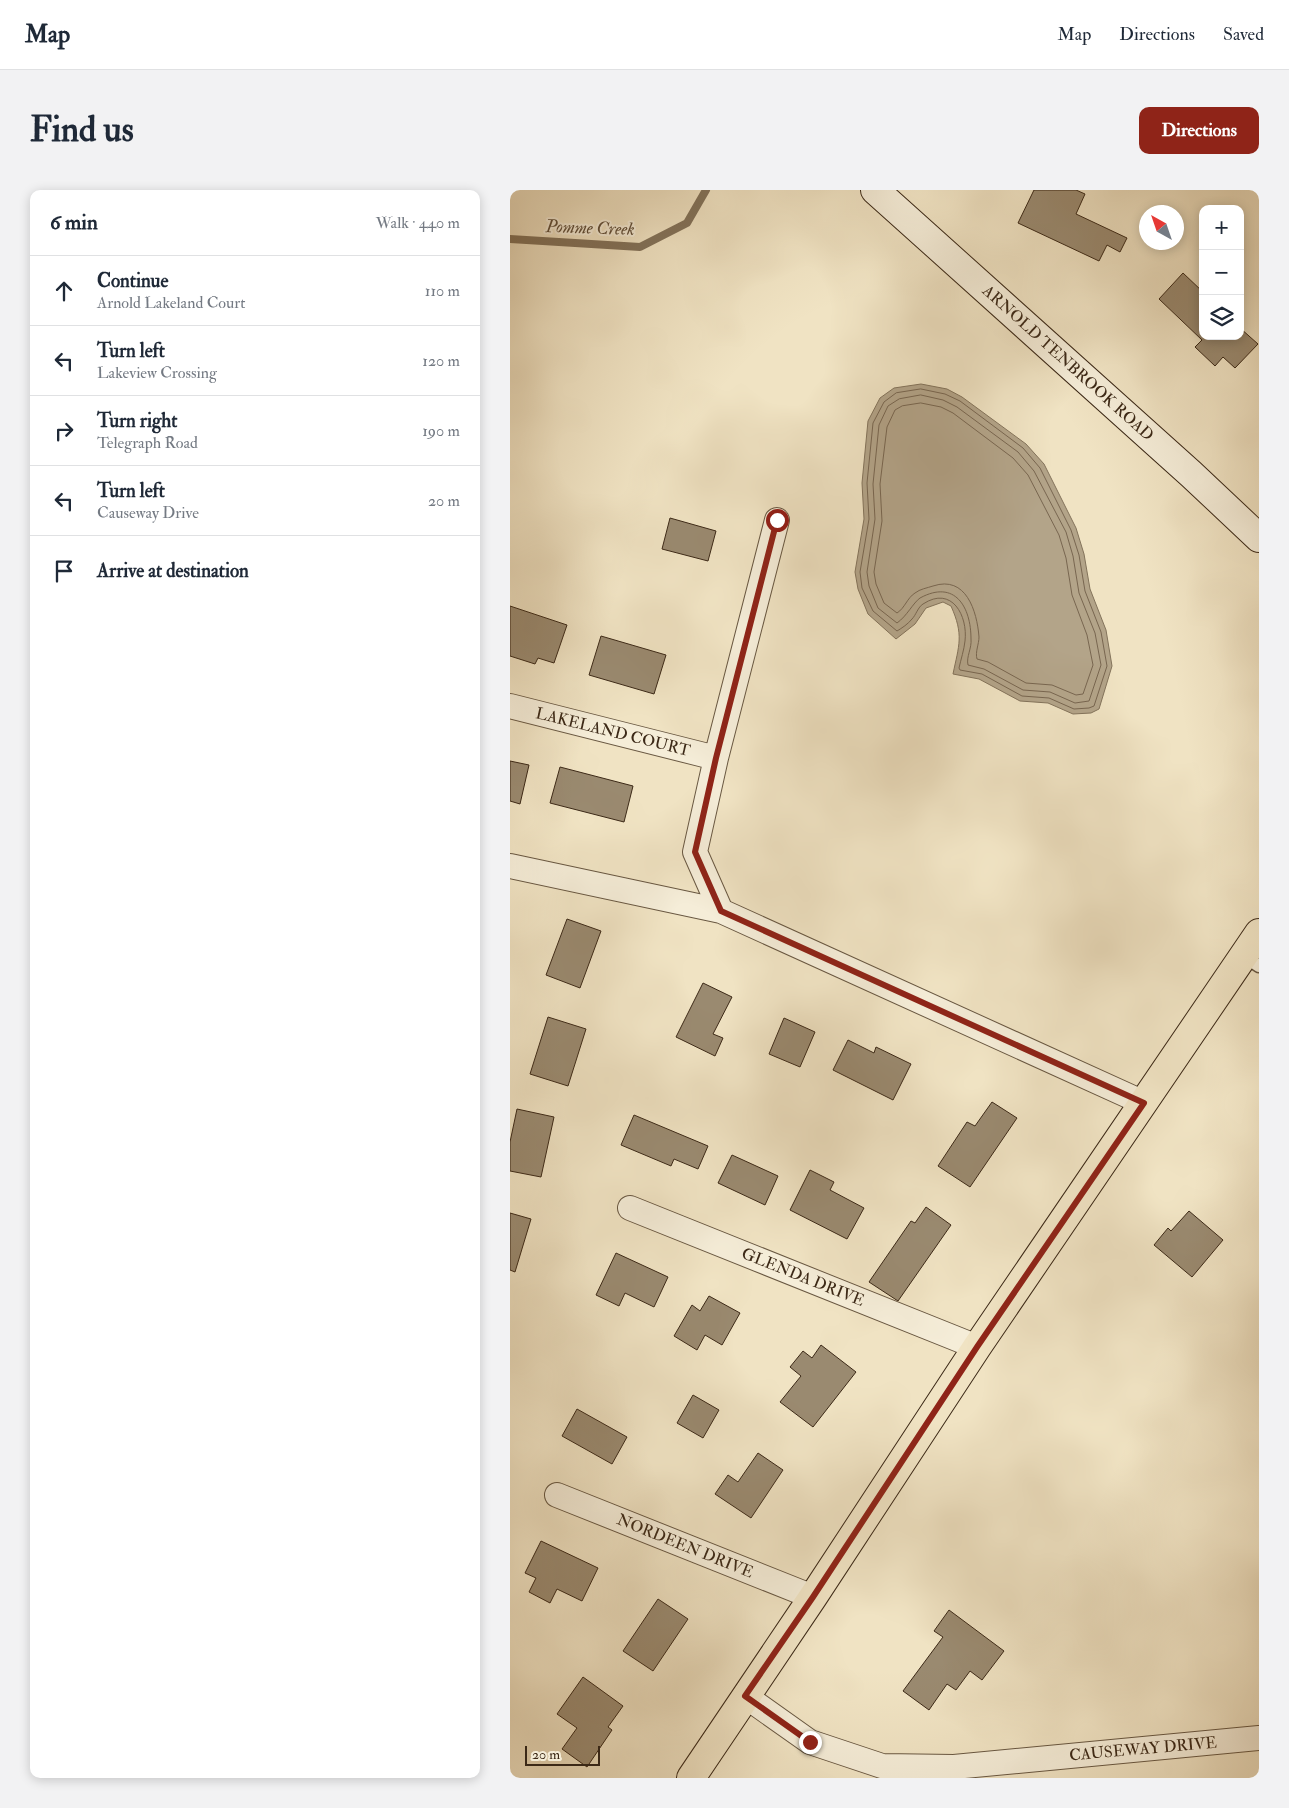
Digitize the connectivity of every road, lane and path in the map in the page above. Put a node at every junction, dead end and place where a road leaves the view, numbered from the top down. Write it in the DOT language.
graph roads {
  1 [pos="876,191"];
  2 [pos="777,520"];
  3 [pos="1259,538"];
  4 [pos="510,706"];
  5 [pos="716,758"];
  6 [pos="510,866"];
  7 [pos="721,911"];
  8 [pos="1259,933"];
  9 [pos="1252,961"];
  10 [pos="1144,1103"];
  11 [pos="630,1208"];
  12 [pos="977,1347"];
  13 [pos="557,1495"];
  14 [pos="813,1597"];
  15 [pos="745,1696"];
  16 [pos="1259,1738"];
  17 [pos="691,1778"];
  1 -- 3 [label="street, ARNOLD TENBROOK ROAD"];
  2 -- 5 [label="street"];
  4 -- 5 [label="street, LAKELAND COURT"];
  5 -- 7 [label="street"];
  6 -- 7 [label="street"];
  7 -- 10 [label="street"];
  8 -- 9 [label="main road"];
  9 -- 10 [label="main road"];
  10 -- 12 [label="main road"];
  11 -- 12 [label="street, GLENDA DRIVE"];
  12 -- 14 [label="main road"];
  13 -- 14 [label="street, NORDEEN DRIVE"];
  14 -- 15 [label="main road"];
  15 -- 16 [label="street, CAUSEWAY DRIVE"];
  15 -- 17 [label="main road"];
}
